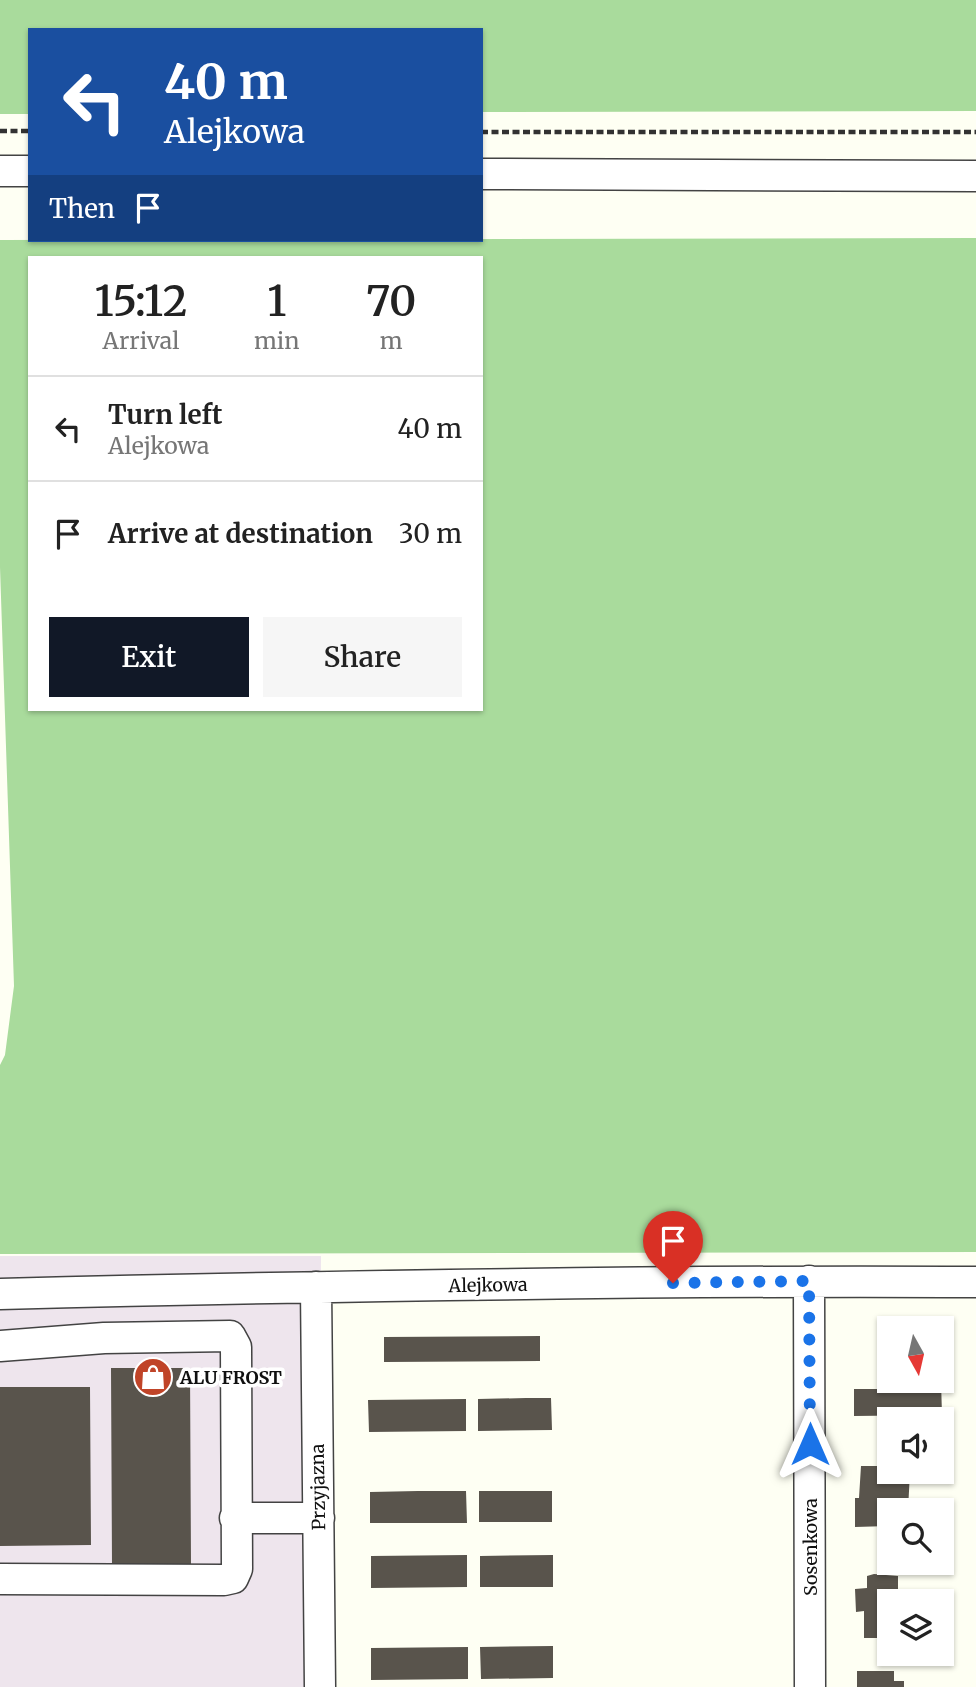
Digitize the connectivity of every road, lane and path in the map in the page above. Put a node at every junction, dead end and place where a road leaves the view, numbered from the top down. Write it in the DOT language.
graph roads {
  1 [pos="0,131"];
  2 [pos="28,131"];
  3 [pos="483,132"];
  4 [pos="976,132"];
  5 [pos="0,171"];
  6 [pos="28,171"];
  7 [pos="483,173"];
  8 [pos="976,176"];
  9 [pos="809,1281"];
  10 [pos="976,1282"];
  11 [pos="316,1287"];
  12 [pos="219,1289"];
  13 [pos="0,1294"];
  14 [pos="219,1336"];
  15 [pos="0,1346"];
  16 [pos="235,1518"];
  17 [pos="319,1518"];
  18 [pos="0,1579"];
  19 [pos="320,1687"];
  20 [pos="810,1687"];
  1 -- 2 [label="path"];
  3 -- 4 [label="path"];
  5 -- 6 [label="street"];
  7 -- 8 [label="street"];
  9 -- 10 [label="street, Alejkowa"];
  9 -- 11 [label="street, Alejkowa"];
  9 -- 20 [label="street, Sosenkowa"];
  11 -- 12 [label="street, Alejkowa"];
  11 -- 17 [label="street, Przyjazna"];
  12 -- 13 [label="street, Alejkowa"];
  12 -- 14 [label="street"];
  14 -- 15 [label="street"];
  14 -- 16 [label="street"];
  16 -- 17 [label="street"];
  16 -- 18 [label="street"];
  17 -- 19 [label="street, Przyjazna"];
}
